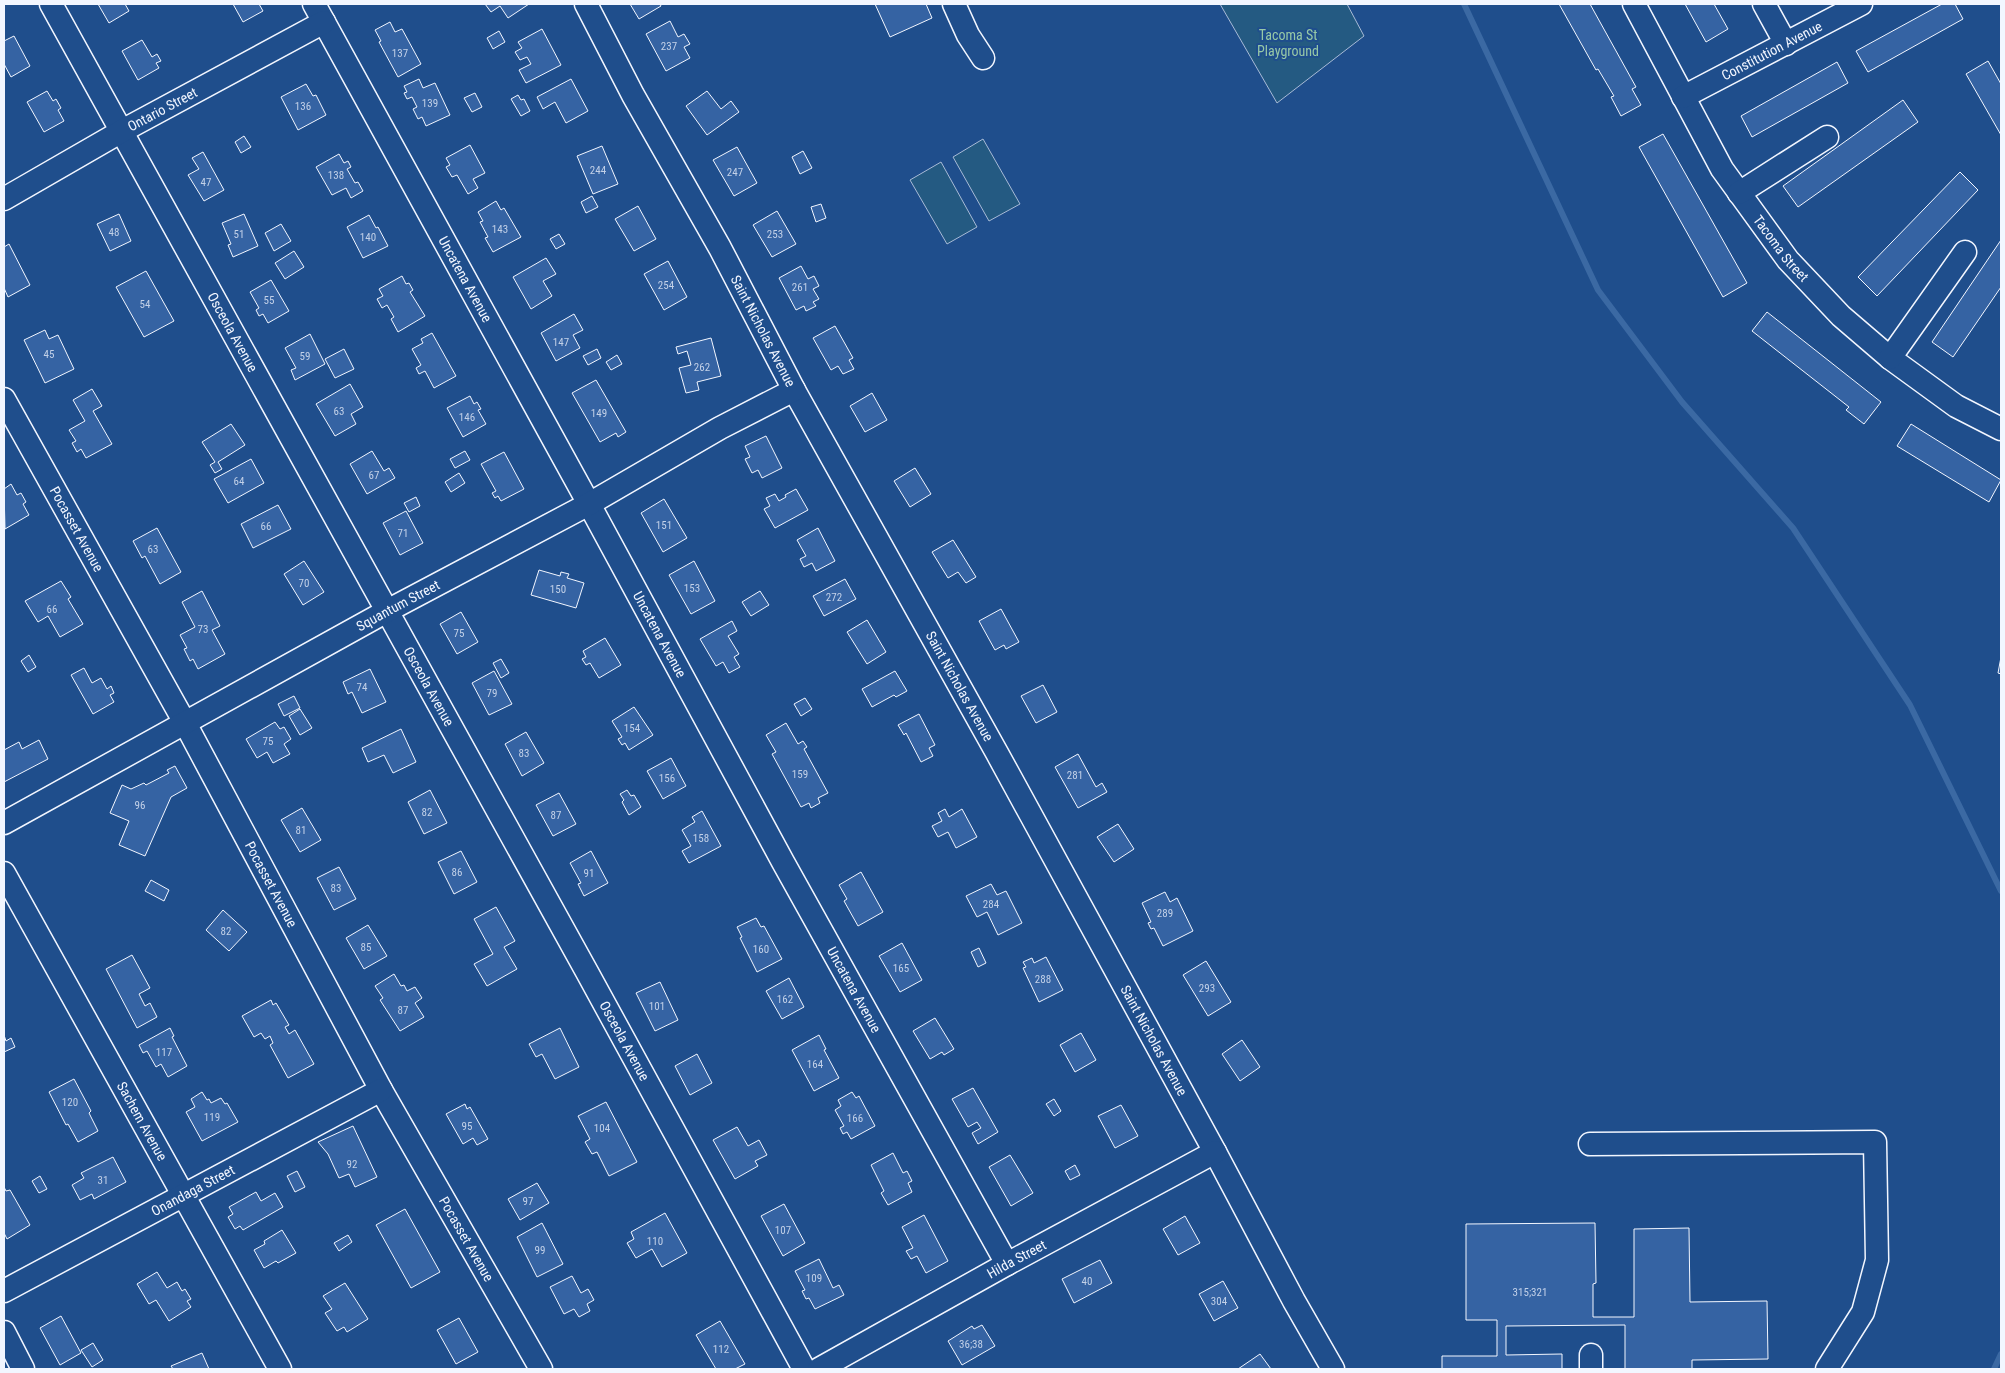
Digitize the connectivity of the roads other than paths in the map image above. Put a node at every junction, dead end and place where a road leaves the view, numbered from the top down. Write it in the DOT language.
graph roads {
  1 [pos="51,4"];
  2 [pos="586,4"];
  3 [pos="954,4"];
  4 [pos="1634,4"];
  5 [pos="1764,4"];
  6 [pos="1860,4"];
  7 [pos="319,13"];
  8 [pos="1786,44"];
  9 [pos="983,58"];
  10 [pos="1684,97"];
  11 [pos="122,131"];
  12 [pos="1827,137"];
  13 [pos="1738,193"];
  14 [pos="4,200"];
  15 [pos="1965,252"];
  16 [pos="1890,358"];
  17 [pos="794,390"];
  18 [pos="4,399"];
  19 [pos="2001,429"];
  20 [pos="589,504"];
  21 [pos="387,612"];
  22 [pos="185,723"];
  23 [pos="4,823"];
  24 [pos="4,873"];
  25 [pos="382,1090"];
  26 [pos="1590,1144"];
  27 [pos="1215,1152"];
  28 [pos="183,1194"];
  29 [pos="1007,1264"];
  30 [pos="4,1291"];
  31 [pos="4,1332"];
  32 [pos="24,1369"];
  33 [pos="280,1369"];
  34 [pos="541,1369"];
  35 [pos="804,1369"];
  36 [pos="819,1369"];
  37 [pos="1333,1369"];
  38 [pos="1827,1369"];
  1 -- 11 [label="street, Osceola Avenue"];
  2 -- 17 [label="street, Saint Nicholas Avenue"];
  3 -- 9 [label="street"];
  4 -- 10 [label="street, Tacoma Street"];
  5 -- 8 [label="street"];
  6 -- 8 [label="street, Constitution Avenue"];
  7 -- 11 [label="street, Ontario Street"];
  7 -- 20 [label="street, Uncatena Avenue"];
  8 -- 10 [label="street, Constitution Avenue"];
  10 -- 13 [label="street, Tacoma Street"];
  11 -- 14 [label="street, Ontario Street"];
  11 -- 21 [label="street, Osceola Avenue"];
  12 -- 13 [label="street"];
  13 -- 16 [label="street, Tacoma Street"];
  15 -- 16 [label="street"];
  16 -- 19 [label="street, Tacoma Street"];
  17 -- 20 [label="street, Squantum Street"];
  17 -- 27 [label="street, Saint Nicholas Avenue"];
  18 -- 22 [label="street, Pocasset Avenue"];
  20 -- 21 [label="street, Squantum Street"];
  20 -- 29 [label="street, Uncatena Avenue"];
  21 -- 22 [label="street, Squantum Street"];
  21 -- 35 [label="street, Osceola Avenue"];
  22 -- 23 [label="street, Squantum Street"];
  22 -- 25 [label="street, Pocasset Avenue"];
  24 -- 28 [label="street, Sachem Avenue"];
  25 -- 28 [label="street, Onandaga Street"];
  25 -- 34 [label="street, Pocasset Avenue"];
  26 -- 38 [label="street"];
  27 -- 29 [label="street, Hilda Street"];
  27 -- 37 [label="street, Saint Nicholas Avenue"];
  28 -- 30 [label="street, Onandaga Street"];
  28 -- 33 [label="street, Sachem Avenue"];
  29 -- 36 [label="street, Hilda Street"];
  31 -- 32 [label="street"];
}
